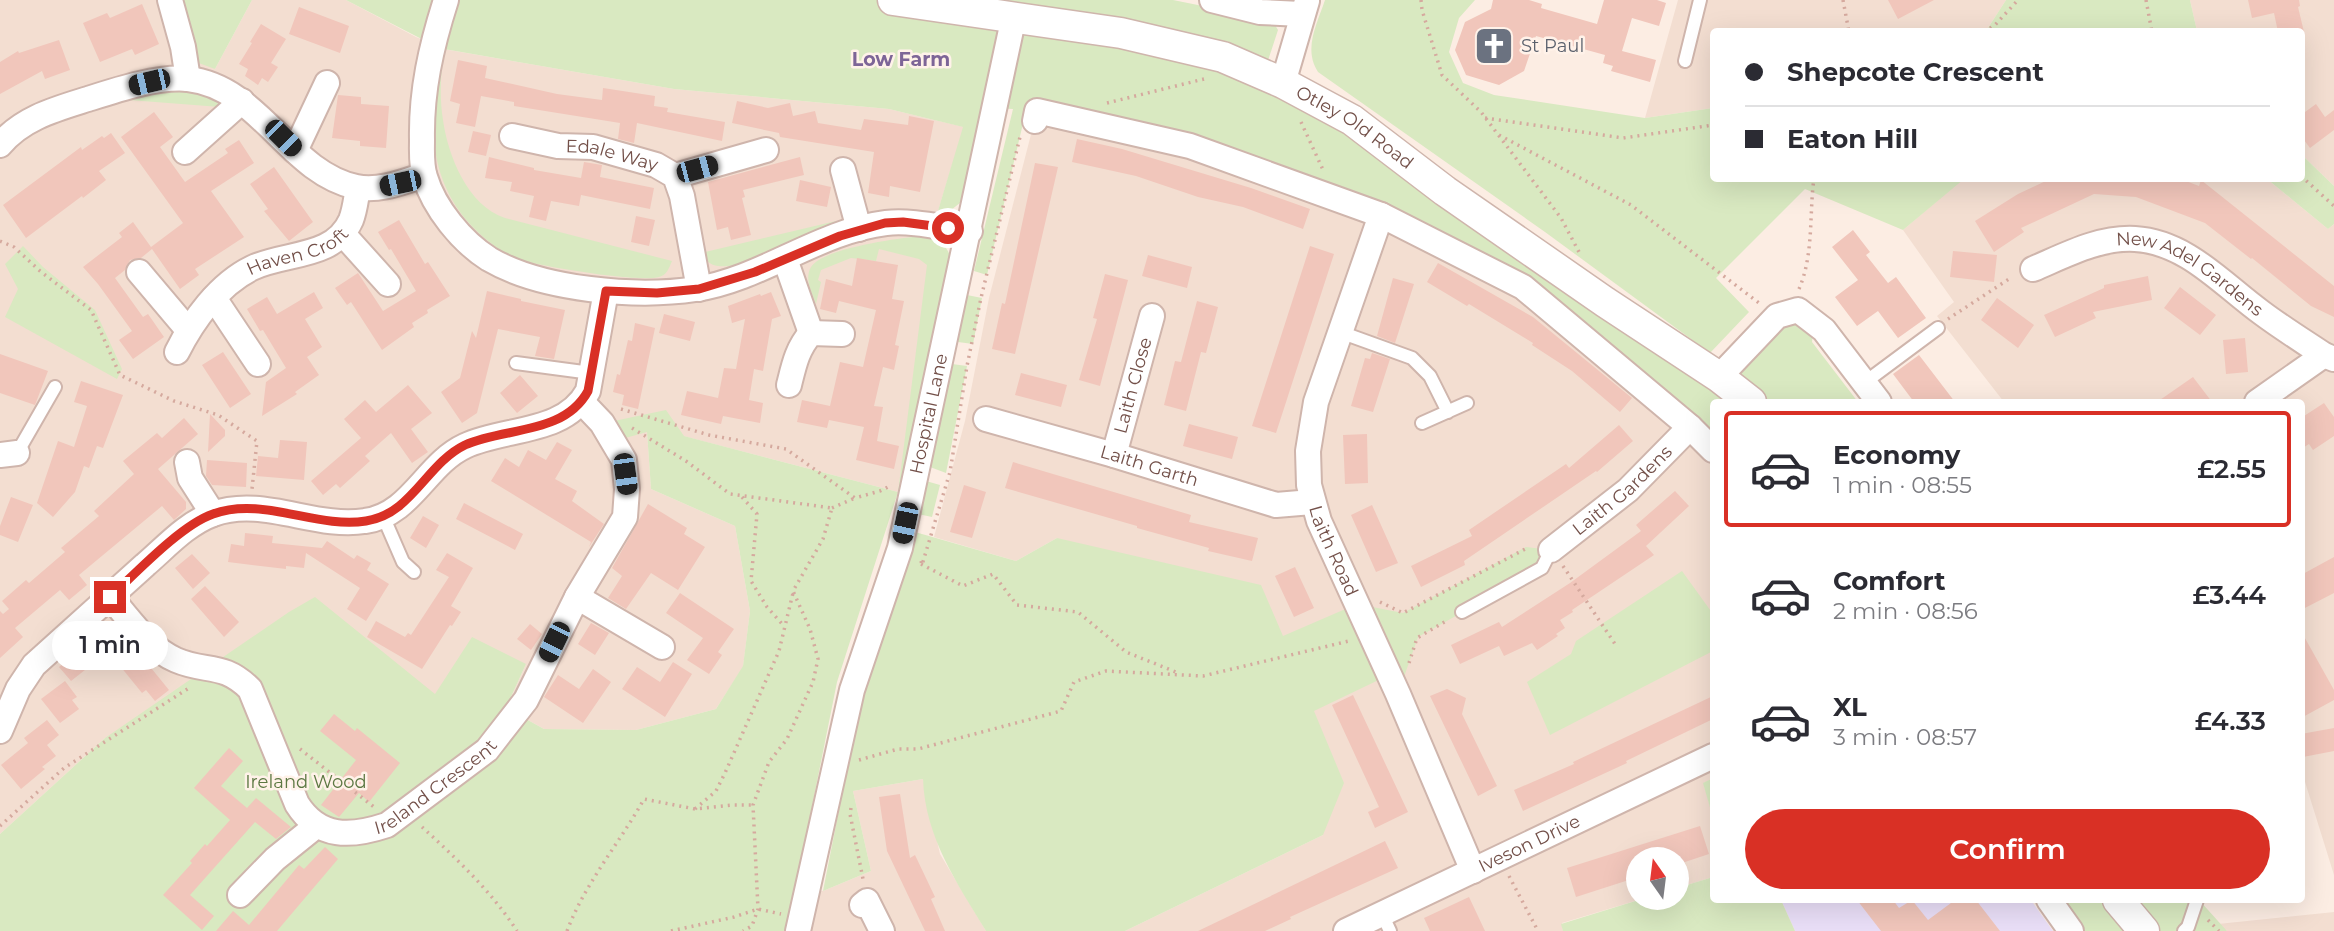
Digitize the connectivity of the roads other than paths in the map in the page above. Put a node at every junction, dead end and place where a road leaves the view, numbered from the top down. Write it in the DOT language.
graph roads {
  1 [pos="170,0"];
  2 [pos="446,0"];
  3 [pos="893,0"];
  4 [pos="1212,0"];
  5 [pos="1700,0"];
  6 [pos="1304,7"];
  7 [pos="1014,16"];
  8 [pos="1685,61"];
  9 [pos="188,79"];
  10 [pos="327,83"];
  11 [pos="1283,83"];
  12 [pos="242,101"];
  13 [pos="1035,121"];
  14 [pos="512,136"];
  15 [pos="0,145"];
  16 [pos="766,150"];
  17 [pos="295,151"];
  18 [pos="184,152"];
  19 [pos="843,170"];
  20 [pos="424,175"];
  21 [pos="675,176"];
  22 [pos="358,188"];
  23 [pos="1381,215"];
  24 [pos="859,229"];
  25 [pos="970,231"];
  26 [pos="342,234"];
  27 [pos="785,258"];
  28 [pos="2033,269"];
  29 [pos="139,272"];
  30 [pos="388,284"];
  31 [pos="699,289"];
  32 [pos="606,291"];
  33 [pos="214,298"];
  34 [pos="1152,316"];
  35 [pos="1938,328"];
  36 [pos="1340,332"];
  37 [pos="811,333"];
  38 [pos="842,334"];
  39 [pos="2329,357"];
  40 [pos="516,363"];
  41 [pos="257,364"];
  42 [pos="591,373"];
  43 [pos="1719,377"];
  44 [pos="789,385"];
  45 [pos="55,387"];
  46 [pos="1871,393"];
  47 [pos="1747,399"];
  48 [pos="2262,399"];
  49 [pos="583,400"];
  50 [pos="1467,403"];
  51 [pos="1448,412"];
  52 [pos="986,419"];
  53 [pos="1422,424"];
  54 [pos="1690,427"];
  55 [pos="1710,447"];
  56 [pos="9,454"];
  57 [pos="1114,455"];
  58 [pos="187,462"];
  59 [pos="1312,502"];
  60 [pos="213,514"];
  61 [pos="383,516"];
  62 [pos="1551,550"];
  63 [pos="414,572"];
  64 [pos="110,597"];
  65 [pos="577,597"];
  66 [pos="1462,612"];
  67 [pos="662,647"];
  68 [pos="0,732"];
  69 [pos="1710,757"];
  70 [pos="316,826"];
  71 [pos="1474,872"];
  72 [pos="240,895"];
  73 [pos="2051,903"];
  74 [pos="2121,903"];
  75 [pos="2196,903"];
  76 [pos="862,905"];
  77 [pos="1386,923"];
  78 [pos="798,931"];
  79 [pos="881,931"];
  80 [pos="1346,931"];
  81 [pos="2071,931"];
  82 [pos="2144,931"];
  83 [pos="2184,931"];
  1 -- 9 [label="street"];
  2 -- 20 [label="street"];
  3 -- 7 [label="street, Otley Old Road"];
  4 -- 6 [label="street"];
  5 -- 8 [label="lane"];
  6 -- 11 [label="street"];
  7 -- 11 [label="street, Otley Old Road"];
  7 -- 25 [label="street, Hospital Lane"];
  9 -- 12 [label="street"];
  9 -- 15 [label="street"];
  10 -- 17 [label="street"];
  11 -- 43 [label="street, Otley Old Road"];
  12 -- 17 [label="street"];
  12 -- 18 [label="street"];
  13 -- 23 [label="street"];
  14 -- 21 [label="street, Edale Way"];
  16 -- 21 [label="street"];
  17 -- 22 [label="street"];
  19 -- 24 [label="street"];
  20 -- 22 [label="street"];
  20 -- 32 [label="street"];
  21 -- 31 [label="street, Edale Way"];
  22 -- 26 [label="street, Haven Croft"];
  23 -- 36 [label="street, Laith Road"];
  23 -- 54 [label="street"];
  24 -- 25 [label="street"];
  24 -- 27 [label="street"];
  25 -- 78 [label="street, Hospital Lane"];
  26 -- 30 [label="street"];
  26 -- 33 [label="street, Haven Croft"];
  27 -- 31 [label="street"];
  27 -- 37 [label="street"];
  28 -- 39 [label="street, New Adel Gardens"];
  29 -- 33 [label="street, Haven Croft"];
  31 -- 32 [label="street"];
  32 -- 42 [label="street"];
  33 -- 41 [label="street"];
  34 -- 57 [label="street, Laith Close"];
  35 -- 46 [label="lane"];
  36 -- 51 [label="lane"];
  36 -- 59 [label="street, Laith Road"];
  37 -- 38 [label="street"];
  37 -- 44 [label="street"];
  39 -- 48 [label="street"];
  40 -- 42 [label="lane"];
  42 -- 49 [label="street"];
  43 -- 46 [label="street"];
  43 -- 47 [label="street, Otley Old Road"];
  45 -- 56 [label="lane"];
  49 -- 61 [label="street"];
  49 -- 65 [label="street, Ireland Crescent"];
  50 -- 51 [label="lane"];
  51 -- 53 [label="lane"];
  52 -- 57 [label="street, Laith Garth"];
  54 -- 55 [label="street"];
  54 -- 62 [label="street, Laith Gardens"];
  57 -- 59 [label="street, Laith Garth"];
  58 -- 60 [label="street"];
  59 -- 71 [label="street, Laith Road"];
  60 -- 61 [label="street"];
  60 -- 64 [label="street"];
  61 -- 63 [label="lane"];
  62 -- 66 [label="lane"];
  64 -- 68 [label="street"];
  64 -- 70 [label="street"];
  65 -- 67 [label="street"];
  65 -- 70 [label="street, Ireland Crescent"];
  69 -- 71 [label="street, Iveson Drive"];
  70 -- 72 [label="street"];
  71 -- 77 [label="street, Iveson Drive"];
  73 -- 81 [label="street"];
  74 -- 82 [label="street"];
  75 -- 83 [label="lane"];
  76 -- 79 [label="street"];
  77 -- 80 [label="street, Iveson Drive"];
}
